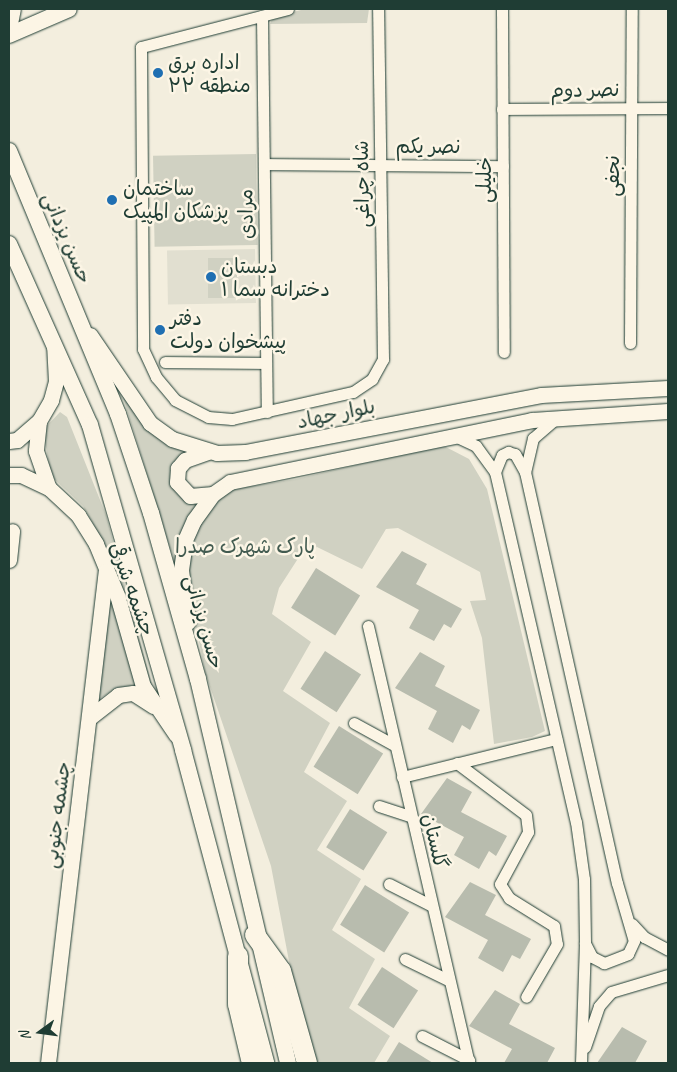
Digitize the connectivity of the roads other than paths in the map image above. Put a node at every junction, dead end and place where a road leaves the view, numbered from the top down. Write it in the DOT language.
graph roads {
  1 [pos="13,9"];
  2 [pos="69,9"];
  3 [pos="288,9"];
  4 [pos="378,9"];
  5 [pos="502,9"];
  6 [pos="632,9"];
  7 [pos="262,16"];
  8 [pos="9,29"];
  9 [pos="9,35"];
  10 [pos="631,108"];
  11 [pos="668,108"];
  12 [pos="502,109"];
  13 [pos="9,151"];
  14 [pos="264,164"];
  15 [pos="380,165"];
  16 [pos="503,166"];
  17 [pos="9,244"];
  18 [pos="75,313"];
  19 [pos="630,343"];
  20 [pos="54,345"];
  21 [pos="504,352"];
  22 [pos="165,362"];
  23 [pos="266,363"];
  24 [pos="668,388"];
  25 [pos="668,410"];
  26 [pos="267,412"];
  27 [pos="562,416"];
  28 [pos="39,421"];
  29 [pos="450,435"];
  30 [pos="13,441"];
  31 [pos="208,452"];
  32 [pos="495,472"];
  33 [pos="525,472"];
  34 [pos="15,475"];
  35 [pos="49,488"];
  36 [pos="213,494"];
  37 [pos="12,531"];
  38 [pos="9,560"];
  39 [pos="106,571"];
  40 [pos="368,626"];
  41 [pos="198,679"];
  42 [pos="154,707"];
  43 [pos="89,718"];
  44 [pos="354,723"];
  45 [pos="556,739"];
  46 [pos="394,744"];
  47 [pos="183,750"];
  48 [pos="457,764"];
  49 [pos="402,777"];
  50 [pos="379,806"];
  51 [pos="410,816"];
  52 [pos="389,884"];
  53 [pos="430,906"];
  54 [pos="632,923"];
  55 [pos="255,935"];
  56 [pos="585,943"];
  57 [pos="668,950"];
  58 [pos="238,956"];
  59 [pos="405,959"];
  60 [pos="668,975"];
  61 [pos="448,980"];
  62 [pos="526,998"];
  63 [pos="422,1036"];
  64 [pos="469,1062"];
  65 [pos="48,1063"];
  66 [pos="252,1063"];
  67 [pos="266,1063"];
  68 [pos="288,1063"];
  69 [pos="307,1063"];
  70 [pos="582,1063"];
  1 -- 8 [label="main road"];
  2 -- 9 [label="main road"];
  3 -- 7 [label="street"];
  4 -- 15 [label="street, شاه چراغی"];
  5 -- 12 [label="street, خلیلی"];
  6 -- 10 [label="street, نجفی"];
  7 -- 14 [label="street, مرادی"];
  7 -- 26 [label="street"];
  10 -- 11 [label="street, نصر دوم"];
  10 -- 12 [label="street, نصر دوم"];
  10 -- 19 [label="street, نجفی"];
  12 -- 16 [label="street, خلیلی"];
  13 -- 18 [label="main road, حسن یزدانی"];
  14 -- 15 [label="street, نصر یکم"];
  14 -- 23 [label="street, مرادی"];
  15 -- 16 [label="street, نصر یکم"];
  15 -- 26 [label="street, شاه چراغی"];
  16 -- 21 [label="street, خلیلی"];
  17 -- 20 [label="main road"];
  18 -- 31 [label="street, بلوار جهاد"];
  18 -- 41 [label="main road, حسن یزدانی"];
  20 -- 28 [label="street"];
  20 -- 47 [label="main road"];
  22 -- 23 [label="street"];
  23 -- 26 [label="street, مرادی"];
  24 -- 31 [label="street, بلوار جهاد"];
  25 -- 27 [label="street"];
  27 -- 29 [label="street"];
  27 -- 33 [label="street"];
  28 -- 30 [label="street"];
  28 -- 35 [label="street"];
  29 -- 32 [label="street"];
  29 -- 36 [label="street"];
  30 -- 34 [label="street"];
  31 -- 36 [label="street"];
  32 -- 33 [label="street"];
  32 -- 45 [label="street"];
  33 -- 54 [label="street"];
  34 -- 35 [label="street, چشمه شرقی"];
  35 -- 39 [label="street, چشمه شرقی"];
  36 -- 41 [label="street"];
  37 -- 38 [label="street"];
  39 -- 42 [label="street, چشمه شرقی"];
  39 -- 43 [label="street, چشمه جنوبی"];
  40 -- 46 [label="street, گلستان"];
  41 -- 55 [label="main road, حسن یزدانی"];
  42 -- 43 [label="street"];
  42 -- 47 [label="street, چشمه شرقی"];
  43 -- 65 [label="street, چشمه جنوبی"];
  44 -- 46 [label="street"];
  45 -- 48 [label="street"];
  45 -- 56 [label="street"];
  46 -- 49 [label="street, گلستان"];
  47 -- 58 [label="main road"];
  48 -- 49 [label="street"];
  48 -- 62 [label="street"];
  49 -- 51 [label="street, گلستان"];
  50 -- 51 [label="street"];
  51 -- 53 [label="street, گلستان"];
  52 -- 53 [label="street"];
  53 -- 61 [label="street, گلستان"];
  54 -- 56 [label="street"];
  54 -- 57 [label="street"];
  55 -- 68 [label="main road, حسن یزدانی"];
  55 -- 69 [label="highway"];
  56 -- 70 [label="street"];
  58 -- 66 [label="highway"];
  58 -- 67 [label="main road"];
  59 -- 61 [label="street"];
  60 -- 70 [label="street"];
  61 -- 64 [label="street, گلستان"];
  63 -- 64 [label="street"];
}
